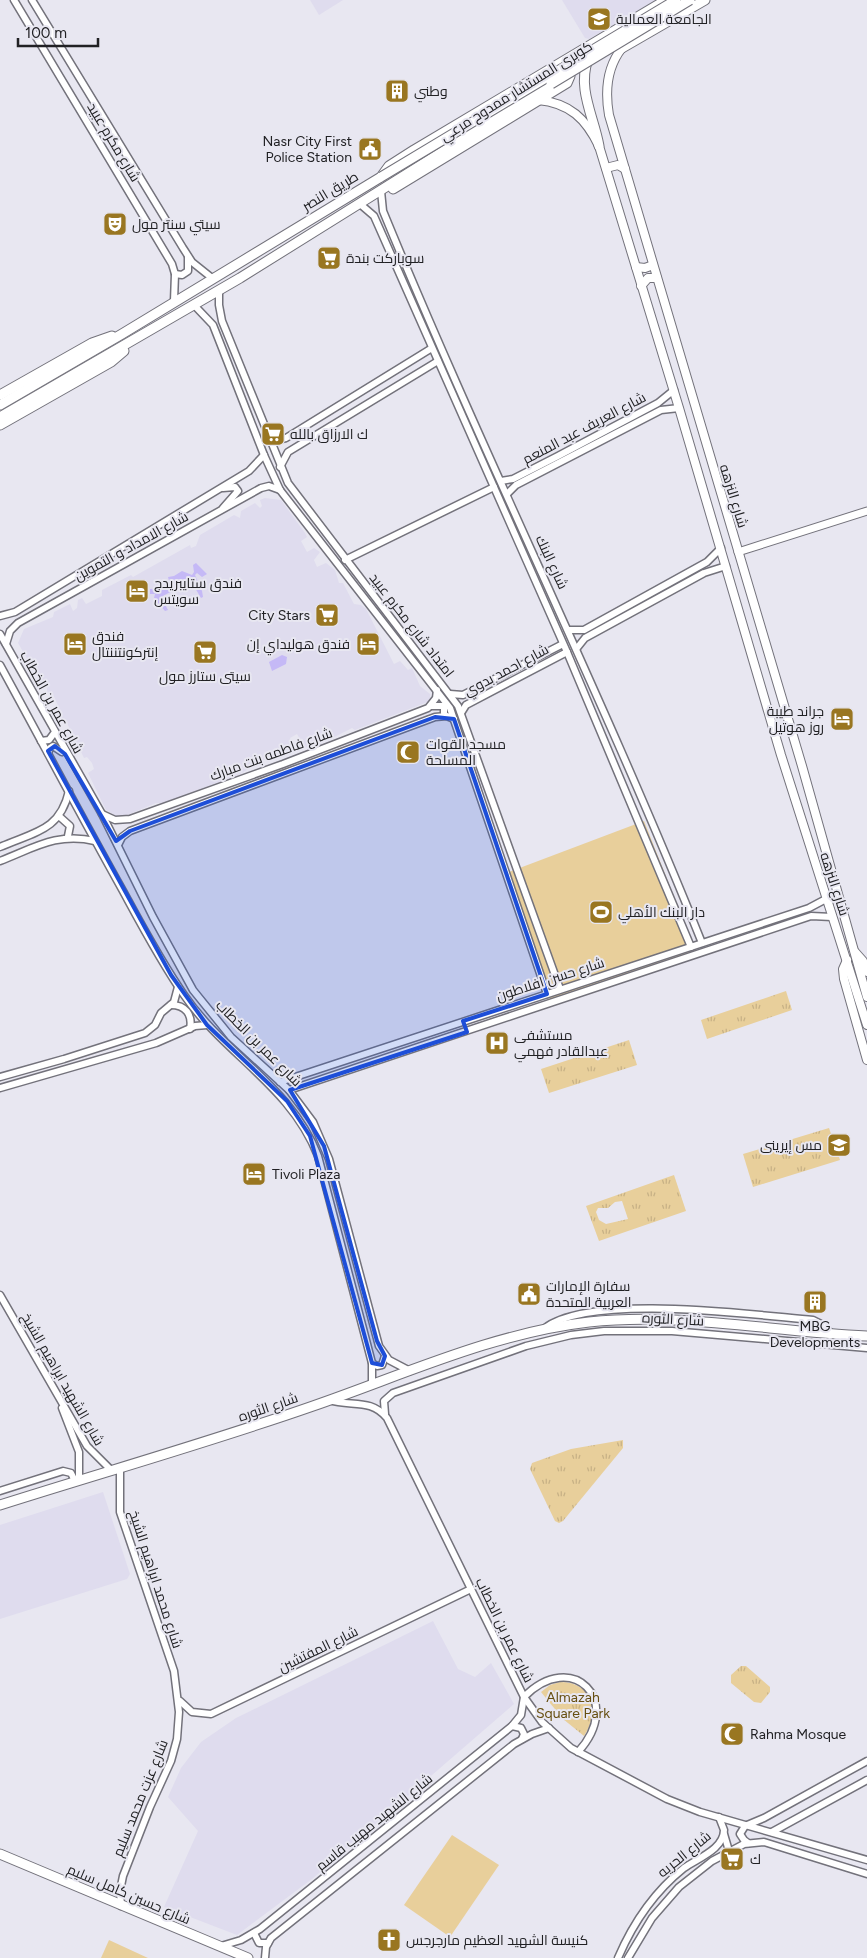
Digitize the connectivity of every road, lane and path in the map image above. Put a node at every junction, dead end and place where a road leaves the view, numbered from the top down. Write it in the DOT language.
graph roads {
  1 [pos="14,0"];
  2 [pos="32,0"];
  3 [pos="666,0"];
  4 [pos="676,0"];
  5 [pos="691,0"];
  6 [pos="706,0"];
  7 [pos="677,16"];
  8 [pos="612,31"];
  9 [pos="622,48"];
  10 [pos="558,63"];
  11 [pos="538,100"];
  12 [pos="599,146"];
  13 [pos="606,168"];
  14 [pos="625,169"];
  15 [pos="381,177"];
  16 [pos="382,190"];
  17 [pos="360,204"];
  18 [pos="386,218"];
  19 [pos="377,223"];
  20 [pos="188,256"];
  21 [pos="653,265"];
  22 [pos="636,267"];
  23 [pos="175,274"];
  24 [pos="212,278"];
  25 [pos="657,278"];
  26 [pos="641,286"];
  27 [pos="219,290"];
  28 [pos="174,301"];
  29 [pos="194,305"];
  30 [pos="220,314"];
  31 [pos="209,318"];
  32 [pos="122,334"];
  33 [pos="130,343"];
  34 [pos="432,348"];
  35 [pos="419,356"];
  36 [pos="438,361"];
  37 [pos="425,369"];
  38 [pos="674,390"];
  39 [pos="0,394"];
  40 [pos="658,403"];
  41 [pos="0,405"];
  42 [pos="679,408"];
  43 [pos="661,410"];
  44 [pos="0,417"];
  45 [pos="0,425"];
  46 [pos="300,430"];
  47 [pos="269,438"];
  48 [pos="306,441"];
  49 [pos="264,456"];
  50 [pos="280,467"];
  51 [pos="501,481"];
  52 [pos="514,482"];
  53 [pos="494,487"];
  54 [pos="219,489"];
  55 [pos="280,490"];
  56 [pos="507,494"];
  57 [pos="223,509"];
  58 [pos="867,511"];
  59 [pos="721,548"];
  60 [pos="738,552"];
  61 [pos="345,560"];
  62 [pos="709,560"];
  63 [pos="726,566"];
  64 [pos="713,569"];
  65 [pos="15,612"];
  66 [pos="0,616"];
  67 [pos="21,621"];
  68 [pos="569,630"];
  69 [pos="586,633"];
  70 [pos="0,634"];
  71 [pos="6,644"];
  72 [pos="563,644"];
  73 [pos="577,648"];
  74 [pos="548,652"];
  75 [pos="567,652"];
  76 [pos="552,660"];
  77 [pos="0,665"];
  78 [pos="437,690"];
  79 [pos="469,692"];
  80 [pos="450,694"];
  81 [pos="474,701"];
  82 [pos="431,706"];
  83 [pos="461,713"];
  84 [pos="439,716"];
  85 [pos="454,719"];
  86 [pos="55,732"];
  87 [pos="352,738"];
  88 [pos="41,741"];
  89 [pos="356,748"];
  90 [pos="48,753"];
  91 [pos="67,755"];
  92 [pos="69,791"];
  93 [pos="102,814"];
  94 [pos="60,817"];
  95 [pos="68,836"];
  96 [pos="95,841"];
  97 [pos="118,846"];
  98 [pos="0,847"];
  99 [pos="0,861"];
  100 [pos="826,900"];
  101 [pos="809,908"];
  102 [pos="811,916"];
  103 [pos="832,916"];
  104 [pos="695,927"];
  105 [pos="684,931"];
  106 [pos="702,943"];
  107 [pos="690,947"];
  108 [pos="854,951"];
  109 [pos="847,960"];
  110 [pos="867,972"];
  111 [pos="557,980"];
  112 [pos="858,981"];
  113 [pos="545,985"];
  114 [pos="178,987"];
  115 [pos="560,989"];
  116 [pos="547,994"];
  117 [pos="867,997"];
  118 [pos="170,1005"];
  119 [pos="475,1017"];
  120 [pos="463,1021"];
  121 [pos="207,1025"];
  122 [pos="867,1025"];
  123 [pos="190,1028"];
  124 [pos="478,1028"];
  125 [pos="467,1032"];
  126 [pos="414,1038"];
  127 [pos="418,1048"];
  128 [pos="867,1060"];
  129 [pos="0,1077"];
  130 [pos="280,1082"];
  131 [pos="0,1088"];
  132 [pos="288,1090"];
  133 [pos="0,1295"];
  134 [pos="867,1336"];
  135 [pos="867,1348"];
  136 [pos="385,1356"];
  137 [pos="372,1363"];
  138 [pos="411,1371"];
  139 [pos="372,1385"];
  140 [pos="330,1400"];
  141 [pos="62,1405"];
  142 [pos="386,1415"];
  143 [pos="116,1469"];
  144 [pos="77,1480"];
  145 [pos="0,1491"];
  146 [pos="0,1505"];
  147 [pos="471,1589"];
  148 [pos="524,1697"];
  149 [pos="179,1698"];
  150 [pos="512,1726"];
  151 [pos="548,1728"];
  152 [pos="522,1739"];
  153 [pos="578,1752"];
  154 [pos="867,1761"];
  155 [pos="867,1780"];
  156 [pos="719,1817"];
  157 [pos="747,1825"];
  158 [pos="772,1832"];
  159 [pos="724,1834"];
  160 [pos="748,1843"];
  161 [pos="728,1851"];
  162 [pos="0,1854"];
  163 [pos="867,1860"];
  164 [pos="867,1874"];
  165 [pos="121,1906"];
  166 [pos="254,1933"];
  167 [pos="268,1944"];
  168 [pos="220,1946"];
  169 [pos="248,1958"];
  170 [pos="265,1958"];
  171 [pos="618,1958"];
  172 [pos="628,1958"];
  1 -- 23 [label="street, شارع مكرم عبيد"];
  2 -- 20 [label="street, شارع مكرم عبيد"];
  3 -- 8 [label="highway, طريق النصر"];
  4 -- 15 [label="highway, كوبرى المستشار ممدوح مرعي, bridge"];
  5 -- 7 [label="highway"];
  5 -- 16 [label="highway, كوبرى المستشار ممدوح مرعي, bridge"];
  6 -- 7 [label="highway"];
  7 -- 9 [label="highway"];
  8 -- 9 [label="highway"];
  8 -- 10 [label="highway, طريق النصر"];
  8 -- 12 [label="highway"];
  9 -- 14 [label="main road, شارع النزهه"];
  10 -- 11 [label="highway, طريق النصر"];
  10 -- 15 [label="highway, طريق النصر"];
  11 -- 12 [label="main road, شارع النزهه"];
  11 -- 16 [label="highway, طريق النصر"];
  12 -- 13 [label="main road, شارع النزهه"];
  13 -- 14 [label="main road"];
  13 -- 22 [label="main road, شارع النزهه"];
  14 -- 21 [label="main road, شارع النزهه"];
  15 -- 24 [label="highway, طريق النصر"];
  16 -- 17 [label="highway, طريق النصر"];
  16 -- 18 [label="street, شارع البنك"];
  17 -- 19 [label="street, شارع البنك"];
  17 -- 27 [label="highway, طريق النصر"];
  18 -- 19 [label="street"];
  18 -- 51 [label="street, شارع البنك"];
  19 -- 34 [label="street, شارع البنك"];
  20 -- 23 [label="street"];
  20 -- 24 [label="street, شارع مكرم عبيد"];
  21 -- 22 [label="main road"];
  21 -- 25 [label="main road, شارع النزهه"];
  22 -- 26 [label="main road, شارع النزهه"];
  23 -- 28 [label="street, شارع مكرم عبيد"];
  24 -- 28 [label="highway, طريق النصر"];
  25 -- 26 [label="main road"];
  25 -- 60 [label="main road, شارع النزهه"];
  26 -- 38 [label="main road, شارع النزهه"];
  27 -- 29 [label="highway, طريق النصر"];
  27 -- 30 [label="street, امتداد شارع مكرم عبيد"];
  28 -- 32 [label="highway, طريق النصر"];
  29 -- 31 [label="street, امتداد شارع مكرم عبيد"];
  29 -- 33 [label="highway, طريق النصر"];
  30 -- 31 [label="street"];
  30 -- 47 [label="street, امتداد شارع مكرم عبيد"];
  31 -- 49 [label="street, امتداد شارع مكرم عبيد"];
  32 -- 39 [label="highway, طريق النصر"];
  32 -- 41 [label="highway"];
  33 -- 44 [label="highway"];
  33 -- 45 [label="highway, طريق النصر"];
  34 -- 35 [label="street"];
  34 -- 36 [label="street, شارع البنك"];
  35 -- 37 [label="street"];
  35 -- 46 [label="street"];
  36 -- 37 [label="street"];
  36 -- 53 [label="street, شارع البنك"];
  37 -- 48 [label="street"];
  38 -- 40 [label="street, شارع العريف عبد المنعم"];
  38 -- 42 [label="main road, شارع النزهه"];
  40 -- 43 [label="street"];
  40 -- 52 [label="street, شارع العريف عبد المنعم"];
  42 -- 43 [label="street, شارع العريف عبد المنعم"];
  42 -- 59 [label="main road, شارع النزهه"];
  43 -- 52 [label="street, شارع العريف عبد المنعم"];
  46 -- 47 [label="street"];
  46 -- 48 [label="street"];
  47 -- 50 [label="street, امتداد شارع مكرم عبيد"];
  48 -- 50 [label="street"];
  49 -- 54 [label="street, شارع الامداد و التموين"];
  49 -- 55 [label="street, امتداد شارع مكرم عبيد"];
  50 -- 61 [label="street, امتداد شارع مكرم عبيد"];
  51 -- 52 [label="street, شارع العريف عبد المنعم"];
  51 -- 56 [label="street, شارع البنك"];
  52 -- 56 [label="street, شارع العريف عبد المنعم"];
  53 -- 61 [label="street"];
  53 -- 72 [label="street, شارع البنك"];
  54 -- 57 [label="street"];
  54 -- 65 [label="street, شارع الامداد و التموين"];
  55 -- 57 [label="street, شارع الامداد و التموين"];
  55 -- 78 [label="street, امتداد شارع مكرم عبيد"];
  56 -- 68 [label="street, شارع البنك"];
  57 -- 67 [label="street, شارع الامداد و التموين"];
  58 -- 60 [label="main road"];
  59 -- 62 [label="street"];
  59 -- 63 [label="main road, شارع النزهه"];
  60 -- 108 [label="main road, شارع النزهه"];
  61 -- 80 [label="street, امتداد شارع مكرم عبيد"];
  62 -- 64 [label="street"];
  62 -- 69 [label="street"];
  63 -- 64 [label="street"];
  63 -- 100 [label="main road, شارع النزهه"];
  64 -- 69 [label="street"];
  65 -- 66 [label="street, شارع الامداد و التموين"];
  65 -- 67 [label="street"];
  67 -- 71 [label="street, شارع الامداد و التموين"];
  68 -- 69 [label="street"];
  68 -- 73 [label="street, شارع البنك"];
  69 -- 73 [label="street"];
  70 -- 71 [label="street, شارع عمر بن الخطاب"];
  71 -- 86 [label="street, شارع عمر بن الخطاب"];
  72 -- 74 [label="street, شارع احمد بدوي"];
  72 -- 75 [label="street, شارع البنك"];
  73 -- 104 [label="street, شارع البنك"];
  74 -- 76 [label="street"];
  74 -- 79 [label="street, شارع احمد بدوي"];
  75 -- 76 [label="street, شارع احمد بدوي"];
  75 -- 105 [label="street, شارع البنك"];
  76 -- 81 [label="street, شارع احمد بدوي"];
  77 -- 88 [label="street, شارع عمر بن الخطاب"];
  78 -- 82 [label="street"];
  78 -- 85 [label="street, امتداد شارع مكرم عبيد"];
  79 -- 80 [label="street, شارع احمد بدوي"];
  79 -- 81 [label="street"];
  80 -- 83 [label="street, امتداد شارع مكرم عبيد"];
  81 -- 83 [label="street, شارع احمد بدوي"];
  82 -- 84 [label="street"];
  82 -- 87 [label="street, شارع فاطمه بنت مبارك"];
  83 -- 111 [label="street, امتداد شارع مكرم عبيد"];
  84 -- 85 [label="street"];
  84 -- 89 [label="street, شارع فاطمه بنت مبارك"];
  85 -- 113 [label="street, امتداد شارع مكرم عبيد"];
  86 -- 88 [label="street"];
  86 -- 91 [label="street, شارع عمر بن الخطاب"];
  87 -- 89 [label="street"];
  87 -- 93 [label="street, شارع فاطمه بنت مبارك"];
  88 -- 90 [label="street, شارع عمر بن الخطاب"];
  89 -- 97 [label="street, شارع فاطمه بنت مبارك"];
  90 -- 91 [label="street"];
  90 -- 92 [label="street, شارع عمر بن الخطاب"];
  91 -- 93 [label="street, شارع عمر بن الخطاب"];
  92 -- 94 [label="street"];
  92 -- 96 [label="street, شارع عمر بن الخطاب"];
  93 -- 97 [label="street, شارع عمر بن الخطاب"];
  94 -- 95 [label="street"];
  94 -- 98 [label="street"];
  95 -- 96 [label="street"];
  95 -- 99 [label="street"];
  96 -- 114 [label="street, شارع عمر بن الخطاب"];
  97 -- 130 [label="street, شارع عمر بن الخطاب"];
  100 -- 101 [label="street, شارع حسن افلاطون"];
  100 -- 103 [label="main road, شارع النزهه"];
  101 -- 102 [label="street"];
  101 -- 106 [label="street, شارع حسن افلاطون"];
  102 -- 103 [label="street, شارع حسن افلاطون"];
  102 -- 124 [label="street, شارع حسن افلاطون"];
  103 -- 109 [label="main road, شارع النزهه"];
  104 -- 105 [label="street"];
  104 -- 106 [label="street, شارع البنك"];
  105 -- 107 [label="street, شارع البنك"];
  106 -- 107 [label="street, شارع حسن افلاطون"];
  107 -- 115 [label="street, شارع حسن افلاطون"];
  108 -- 110 [label="main road, شارع النزهه"];
  108 -- 112 [label="main road, شارع النزهه"];
  109 -- 112 [label="main road, شارع النزهه"];
  109 -- 128 [label="main road, شارع النزهه"];
  111 -- 113 [label="street"];
  111 -- 115 [label="street, امتداد شارع مكرم عبيد"];
  112 -- 117 [label="main road"];
  112 -- 122 [label="main road"];
  113 -- 116 [label="street, امتداد شارع مكرم عبيد"];
  114 -- 118 [label="street"];
  114 -- 121 [label="street, شارع عمر بن الخطاب"];
  115 -- 116 [label="street, شارع حسن افلاطون"];
  116 -- 119 [label="street, شارع حسن افلاطون"];
  118 -- 123 [label="street"];
  118 -- 129 [label="street"];
  119 -- 120 [label="street, شارع حسن افلاطون"];
  119 -- 124 [label="street"];
  120 -- 125 [label="street"];
  120 -- 126 [label="street, شارع حسن افلاطون"];
  121 -- 123 [label="street"];
  121 -- 137 [label="street, شارع عمر بن الخطاب"];
  123 -- 131 [label="street"];
  124 -- 125 [label="street, شارع حسن افلاطون"];
  125 -- 127 [label="street, شارع حسن افلاطون"];
  126 -- 127 [label="street"];
  126 -- 130 [label="street, شارع حسن افلاطون"];
  127 -- 132 [label="street, شارع حسن افلاطون"];
  130 -- 132 [label="street, شارع عمر بن الخطاب"];
  132 -- 136 [label="street, شارع عمر بن الخطاب"];
  133 -- 141 [label="street, شارع الشهيد ابراهيم الشيخ"];
  134 -- 138 [label="highway, شارع الثوره"];
  135 -- 142 [label="street, شارع الثوره"];
  136 -- 137 [label="street"];
  136 -- 138 [label="street"];
  137 -- 139 [label="street, شارع عمر بن الخطاب"];
  138 -- 139 [label="highway, شارع الثوره"];
  139 -- 140 [label="highway, شارع الثوره"];
  140 -- 142 [label="street"];
  140 -- 143 [label="highway, شارع الثوره"];
  141 -- 143 [label="street, شارع الشهيد ابراهيم الشيخ"];
  141 -- 144 [label="street"];
  142 -- 147 [label="street, شارع عمر بن الخطاب"];
  143 -- 144 [label="highway, شارع الثوره"];
  143 -- 149 [label="street, شارع محمد ابراهيم الشيخ"];
  144 -- 145 [label="street"];
  144 -- 146 [label="highway, شارع الثوره"];
  147 -- 148 [label="street, شارع عمر بن الخطاب"];
  147 -- 149 [label="street, شارع المفتشين"];
  148 -- 150 [label="street, شارع الشهيد مهيب قاسم"];
  148 -- 151 [label="street, شارع عمر بن الخطاب"];
  148 -- 153 [label="street"];
  149 -- 165 [label="street, شارع عزت محمد سليم"];
  150 -- 152 [label="street"];
  150 -- 166 [label="street, شارع الشهيد مهيب قاسم"];
  151 -- 152 [label="street, شارع الشهيد مهيب قاسم"];
  151 -- 153 [label="street, شارع عمر بن الخطاب"];
  152 -- 167 [label="street, شارع الشهيد مهيب قاسم"];
  153 -- 156 [label="street, شارع عمر بن الخطاب"];
  154 -- 157 [label="street"];
  155 -- 158 [label="street"];
  156 -- 157 [label="street, شارع عمر بن الخطاب"];
  156 -- 159 [label="street, شارع الحريه"];
  157 -- 158 [label="street, شارع عمر بن الخطاب"];
  157 -- 160 [label="street"];
  158 -- 163 [label="street, شارع عمر بن الخطاب"];
  159 -- 161 [label="street"];
  159 -- 171 [label="street, شارع الحريه"];
  160 -- 161 [label="street, شارع الحريه"];
  160 -- 164 [label="street"];
  161 -- 172 [label="street, شارع الحريه"];
  162 -- 165 [label="highway, شارع حسين كامل سليم"];
  165 -- 168 [label="highway, شارع حسين كامل سليم"];
  166 -- 167 [label="street"];
  166 -- 168 [label="street, شارع الشهيد مهيب قاسم"];
  167 -- 170 [label="street"];
  168 -- 169 [label="highway, شارع حسين كامل سليم"];
}
